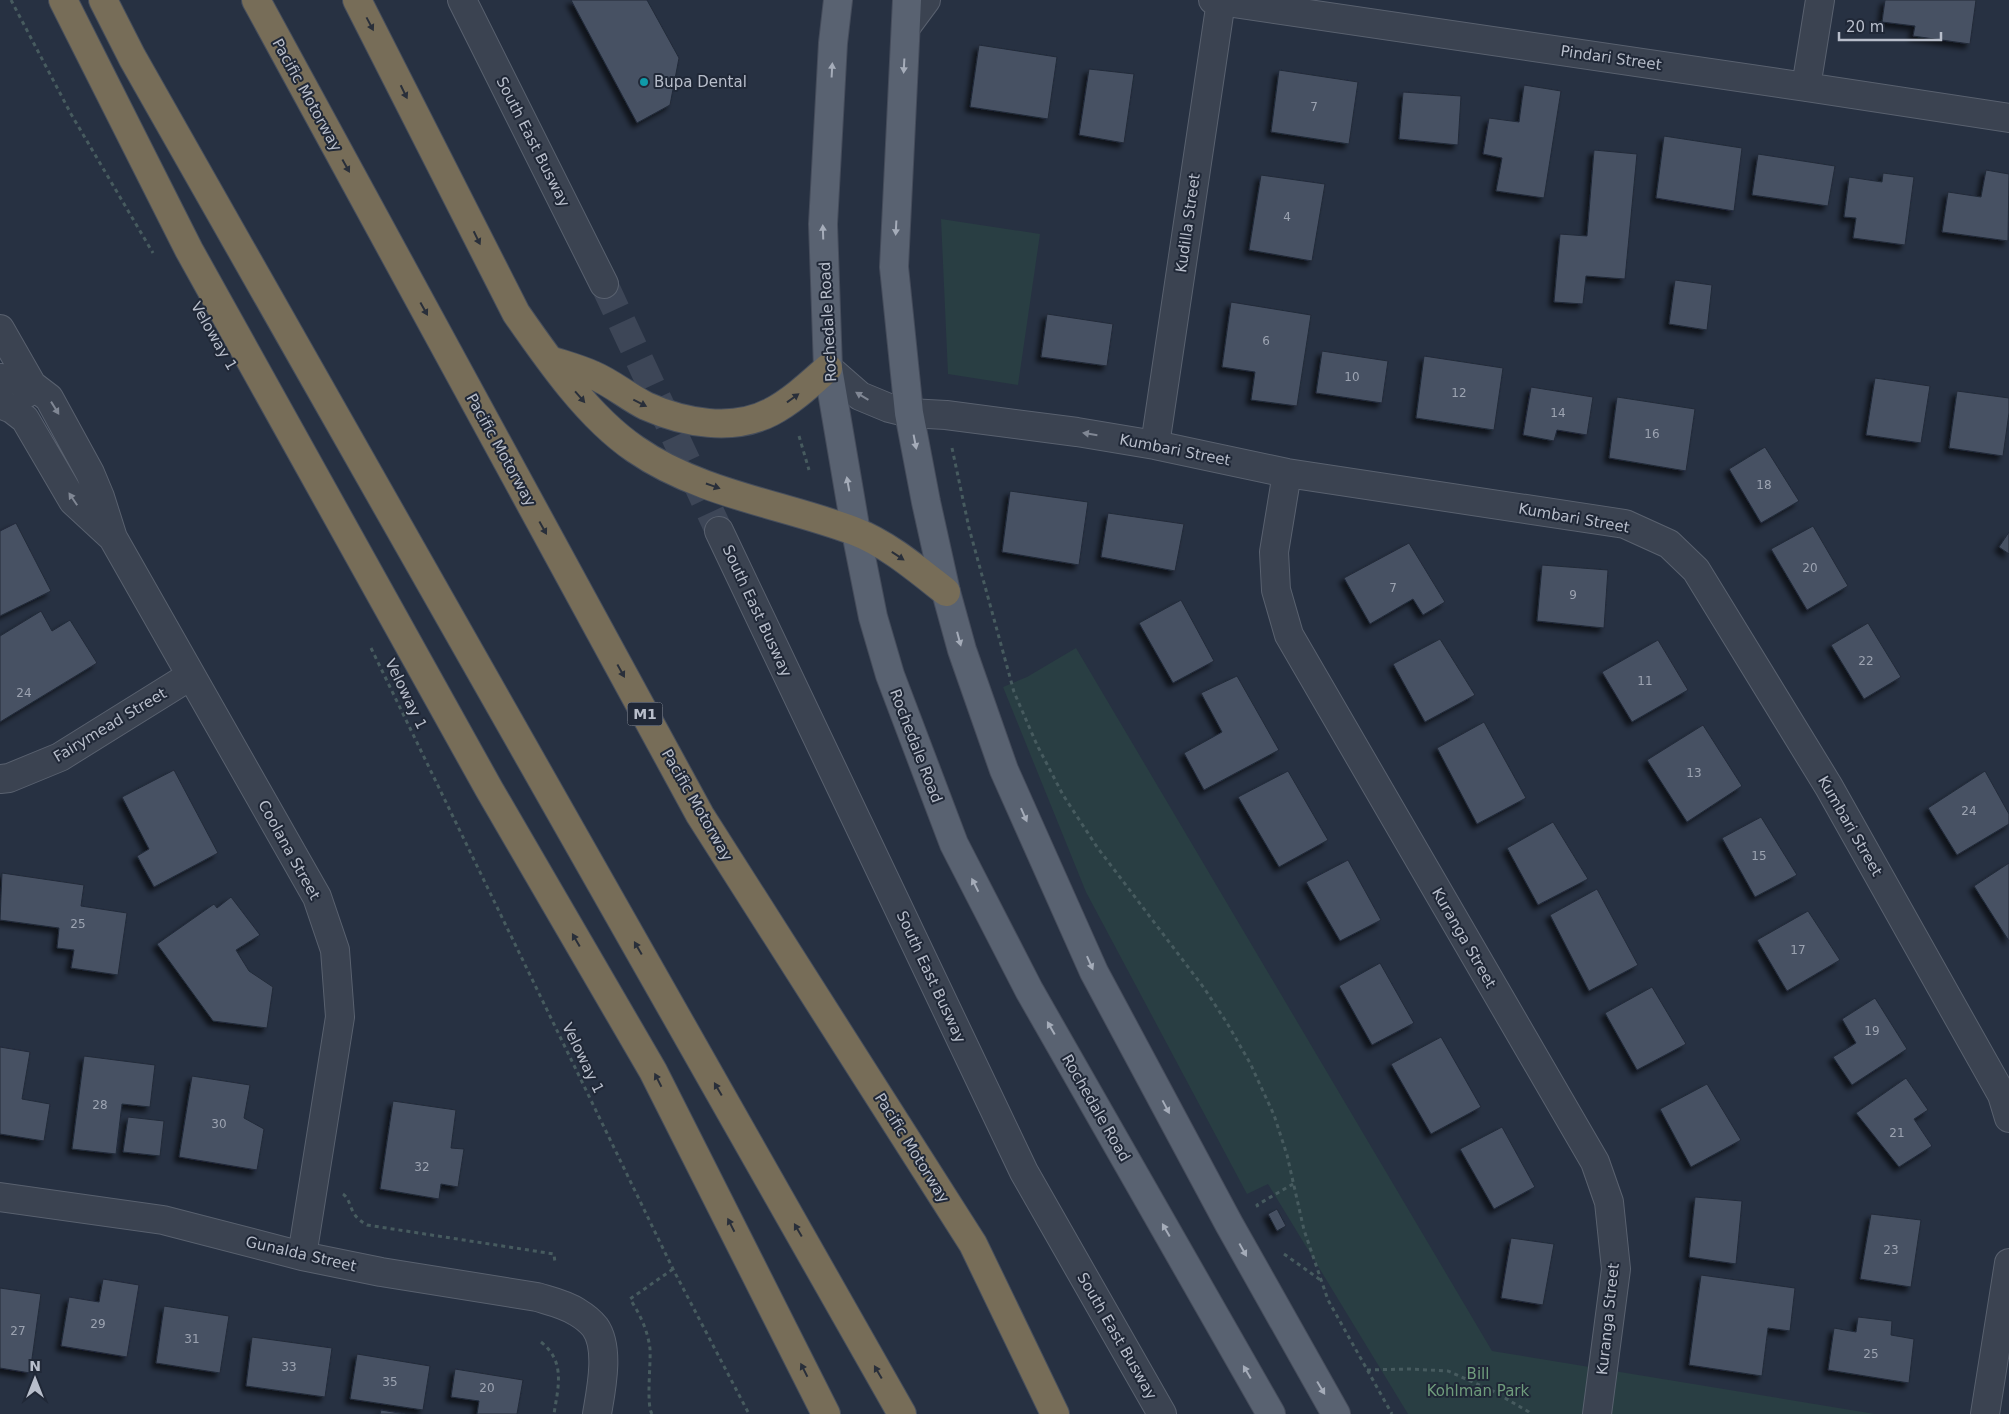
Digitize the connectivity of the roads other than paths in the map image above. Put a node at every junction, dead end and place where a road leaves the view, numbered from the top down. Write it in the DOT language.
graph roads {
  1 [pos="62,0"];
  2 [pos="103,0"];
  3 [pos="256,0"];
  4 [pos="357,0"];
  5 [pos="462,0"];
  6 [pos="838,0"];
  7 [pos="907,0"];
  8 [pos="926,0"];
  9 [pos="1820,0"];
  10 [pos="1217,1"];
  11 [pos="906,27"];
  12 [pos="1806,87"];
  13 [pos="2009,118"];
  14 [pos="604,284"];
  15 [pos="0,329"];
  16 [pos="549,360"];
  17 [pos="828,368"];
  18 [pos="0,378"];
  19 [pos="32,386"];
  20 [pos="8,408"];
  21 [pos="909,413"];
  22 [pos="1155,445"];
  23 [pos="1287,472"];
  24 [pos="718,531"];
  25 [pos="856,532"];
  26 [pos="112,538"];
  27 [pos="946,592"];
  28 [pos="190,676"];
  29 [pos="0,779"];
  30 [pos="2009,1118"];
  31 [pos="0,1197"];
  32 [pos="302,1256"];
  33 [pos="2009,1263"];
  34 [pos="597,1414"];
  35 [pos="826,1414"];
  36 [pos="902,1414"];
  37 [pos="1055,1414"];
  38 [pos="1162,1414"];
  39 [pos="1271,1414"];
  40 [pos="1336,1414"];
  41 [pos="1597,1414"];
  42 [pos="1985,1414"];
  35 -- 1 [label="highway, one-way"];
  36 -- 2 [label="highway, one-way"];
  3 -- 37 [label="highway, Pacific Motorway / M1, one-way"];
  4 -- 16 [label="highway, one-way"];
  5 -- 14 [label="street, South East Busway"];
  17 -- 6 [label="main road, Rochedale Road, one-way"];
  7 -- 11 [label="main road"];
  8 -- 11 [label="street"];
  9 -- 12 [label="street"];
  10 -- 12 [label="street, Pindari Street"];
  10 -- 22 [label="street, Kudilla Street"];
  11 -- 21 [label="main road, one-way"];
  12 -- 13 [label="street, Pindari Street"];
  15 -- 19 [label="street"];
  16 -- 17 [label="highway, one-way"];
  16 -- 25 [label="highway, one-way"];
  21 -- 17 [label="street, Kumbari Street, one-way"];
  25 -- 17 [label="main road, Rochedale Road, one-way"];
  18 -- 19 [label="street, Coolana Street"];
  19 -- 20 [label="street"];
  19 -- 26 [label="street, Coolana Street, one-way"];
  26 -- 20 [label="street, Coolana Street, one-way"];
  22 -- 21 [label="street, Kumbari Street, one-way"];
  21 -- 27 [label="main road, one-way"];
  22 -- 23 [label="street, Kumbari Street"];
  23 -- 30 [label="street, Kumbari Street"];
  23 -- 41 [label="street, Kuranga Street"];
  24 -- 38 [label="street, South East Busway"];
  25 -- 27 [label="highway, one-way"];
  39 -- 25 [label="main road, Rochedale Road, one-way"];
  26 -- 28 [label="street, Coolana Street"];
  27 -- 40 [label="main road, one-way"];
  28 -- 29 [label="street, Fairymead Street"];
  28 -- 32 [label="street, Coolana Street"];
  31 -- 32 [label="street, Gunalda Street"];
  32 -- 34 [label="street, Gunalda Street"];
  33 -- 42 [label="street"];
}
